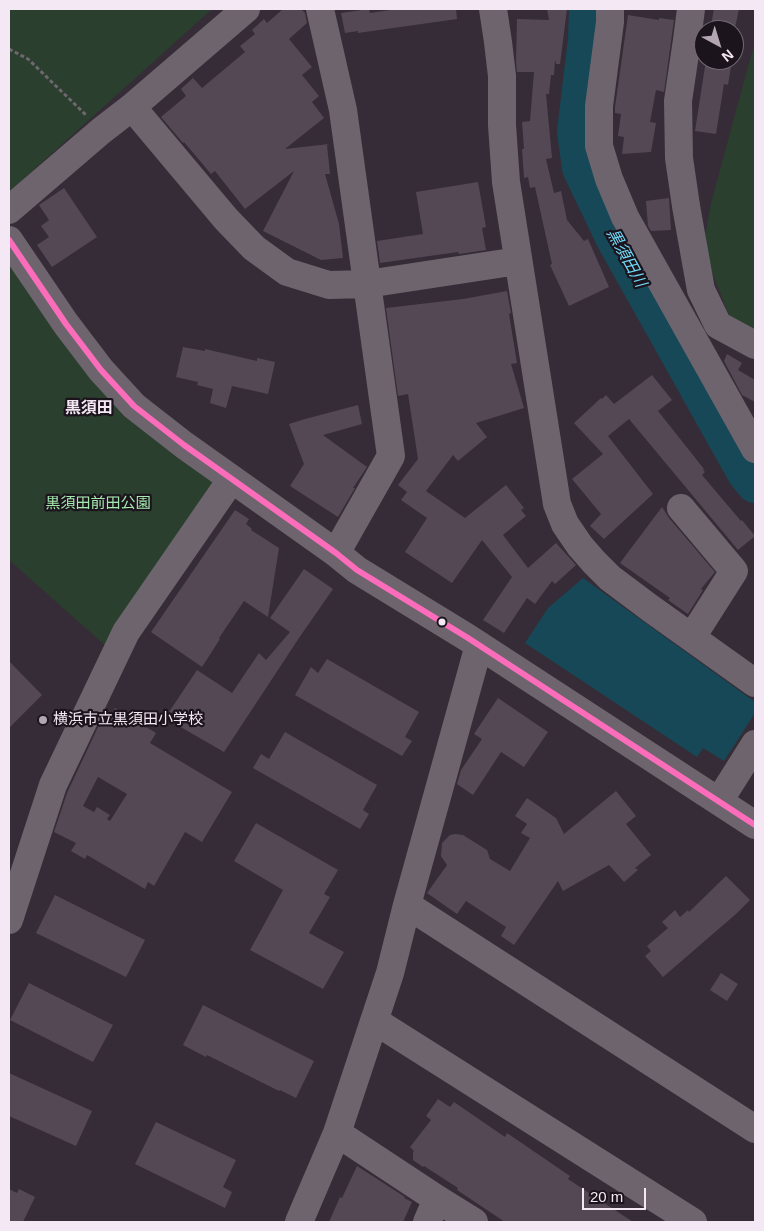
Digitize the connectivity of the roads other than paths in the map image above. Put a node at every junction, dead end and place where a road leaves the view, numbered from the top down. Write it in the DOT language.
graph roads {
  1 [pos="246,9"];
  2 [pos="320,9"];
  3 [pos="493,9"];
  4 [pos="610,9"];
  5 [pos="691,9"];
  6 [pos="132,106"];
  7 [pos="9,210"];
  8 [pos="9,240"];
  9 [pos="518,261"];
  10 [pos="366,284"];
  11 [pos="701,290"];
  12 [pos="693,338"];
  13 [pos="755,344"];
  14 [pos="755,449"];
  15 [pos="231,480"];
  16 [pos="681,508"];
  17 [pos="336,553"];
  18 [pos="692,637"];
  19 [pos="479,645"];
  20 [pos="755,684"];
  21 [pos="755,744"];
  22 [pos="719,801"];
  23 [pos="755,825"];
  24 [pos="407,905"];
  25 [pos="9,920"];
  26 [pos="375,1021"];
  27 [pos="755,1129"];
  28 [pos="337,1133"];
  29 [pos="432,1211"];
  30 [pos="299,1222"];
  31 [pos="474,1222"];
  32 [pos="693,1222"];
  1 -- 6 [label="street"];
  2 -- 10 [label="street"];
  3 -- 9 [label="street"];
  4 -- 12 [label="street"];
  5 -- 11 [label="street"];
  6 -- 7 [label="street"];
  6 -- 10 [label="street"];
  8 -- 15 [label="street"];
  9 -- 10 [label="street"];
  9 -- 18 [label="street"];
  10 -- 17 [label="street"];
  11 -- 12 [label="street"];
  11 -- 13 [label="street"];
  12 -- 14 [label="street"];
  15 -- 17 [label="street"];
  15 -- 25 [label="street"];
  16 -- 18 [label="street"];
  17 -- 19 [label="street"];
  18 -- 20 [label="street"];
  19 -- 22 [label="street"];
  19 -- 24 [label="street"];
  21 -- 22 [label="street"];
  22 -- 23 [label="street"];
  24 -- 26 [label="street"];
  24 -- 27 [label="street"];
  26 -- 28 [label="street"];
  26 -- 32 [label="street"];
  28 -- 29 [label="street"];
  28 -- 30 [label="street"];
  29 -- 31 [label="street"];
}
